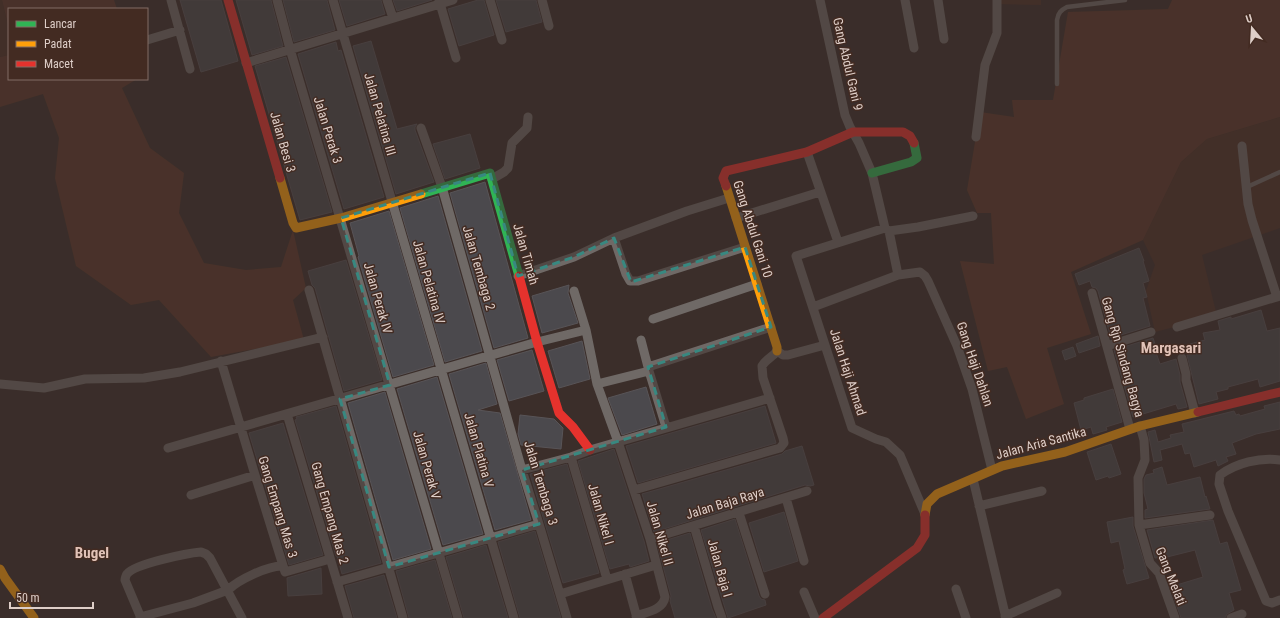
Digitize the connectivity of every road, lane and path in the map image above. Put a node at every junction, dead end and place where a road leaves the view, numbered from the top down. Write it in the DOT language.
graph roads {
  1 [pos="171,0"];
  2 [pos="228,0"];
  3 [pos="277,0"];
  4 [pos="333,0"];
  5 [pos="387,0"];
  6 [pos="453,0"];
  7 [pos="490,0"];
  8 [pos="542,0"];
  9 [pos="820,0"];
  10 [pos="905,0"];
  11 [pos="938,0"];
  12 [pos="997,0"];
  13 [pos="1125,0"];
  14 [pos="439,2"];
  15 [pos="393,18"];
  16 [pos="549,26"];
  17 [pos="180,30"];
  18 [pos="343,34"];
  19 [pos="944,39"];
  20 [pos="148,40"];
  21 [pos="502,40"];
  22 [pos="914,48"];
  23 [pos="290,49"];
  24 [pos="456,58"];
  25 [pos="246,63"];
  26 [pos="190,69"];
  27 [pos="1057,84"];
  28 [pos="528,117"];
  29 [pos="421,128"];
  30 [pos="854,132"];
  31 [pos="976,137"];
  32 [pos="1242,146"];
  33 [pos="807,152"];
  34 [pos="1280,172"];
  35 [pos="872,173"];
  36 [pos="491,176"];
  37 [pos="442,187"];
  38 [pos="1247,187"];
  39 [pos="820,192"];
  40 [pos="729,198"];
  41 [pos="392,202"];
  42 [pos="973,216"];
  43 [pos="341,218"];
  44 [pos="736,218"];
  45 [pos="887,230"];
  46 [pos="614,238"];
  47 [pos="838,242"];
  48 [pos="745,247"];
  49 [pos="898,275"];
  50 [pos="518,276"];
  51 [pos="757,284"];
  52 [pos="309,290"];
  53 [pos="574,291"];
  54 [pos="1092,293"];
  55 [pos="1278,296"];
  56 [pos="813,307"];
  57 [pos="653,319"];
  58 [pos="771,327"];
  59 [pos="1177,327"];
  60 [pos="586,330"];
  61 [pos="1151,332"];
  62 [pos="323,337"];
  63 [pos="641,340"];
  64 [pos="537,342"];
  65 [pos="825,345"];
  66 [pos="1107,346"];
  67 [pos="777,351"];
  68 [pos="490,356"];
  69 [pos="1182,358"];
  70 [pos="221,361"];
  71 [pos="649,369"];
  72 [pos="441,370"];
  73 [pos="0,384"];
  74 [pos="597,384"];
  75 [pos="390,385"];
  76 [pos="1280,392"];
  77 [pos="770,398"];
  78 [pos="340,399"];
  79 [pos="1195,413"];
  80 [pos="287,414"];
  81 [pos="1140,426"];
  82 [pos="666,427"];
  83 [pos="241,428"];
  84 [pos="1130,429"];
  85 [pos="618,442"];
  86 [pos="168,448"];
  87 [pos="590,450"];
  88 [pos="571,457"];
  89 [pos="1279,462"];
  90 [pos="522,470"];
  91 [pos="992,470"];
  92 [pos="255,475"];
  93 [pos="973,479"];
  94 [pos="634,490"];
  95 [pos="1042,491"];
  96 [pos="807,492"];
  97 [pos="191,495"];
  98 [pos="786,498"];
  99 [pos="979,506"];
  100 [pos="739,513"];
  101 [pos="925,514"];
  102 [pos="1210,515"];
  103 [pos="539,524"];
  104 [pos="1139,525"];
  105 [pos="694,526"];
  106 [pos="491,538"];
  107 [pos="650,540"];
  108 [pos="439,553"];
  109 [pos="330,558"];
  110 [pos="804,561"];
  111 [pos="656,565"];
  112 [pos="283,566"];
  113 [pos="388,567"];
  114 [pos="0,569"];
  115 [pos="625,574"];
  116 [pos="607,579"];
  117 [pos="337,582"];
  118 [pos="956,589"];
  119 [pos="228,590"];
  120 [pos="804,592"];
  121 [pos="1057,593"];
  122 [pos="560,594"];
  123 [pos="765,594"];
  124 [pos="1280,600"];
  125 [pos="1242,614"];
  126 [pos="140,617"];
  127 [pos="637,617"];
  128 [pos="1006,617"];
  129 [pos="34,618"];
  130 [pos="242,618"];
  131 [pos="348,618"];
  132 [pos="403,618"];
  133 [pos="458,618"];
  134 [pos="514,618"];
  135 [pos="567,618"];
  136 [pos="722,618"];
  137 [pos="815,618"];
  138 [pos="823,618"];
  139 [pos="966,618"];
  140 [pos="1175,618"];
  141 [pos="1231,618"];
  1 -- 17 [label="street"];
  2 -- 25 [label="street, Jalan Besi 3"];
  3 -- 23 [label="street, Jalan Perak 3"];
  4 -- 18 [label="street, Jalan Pelatina III"];
  5 -- 15 [label="street"];
  6 -- 14 [label="street"];
  7 -- 21 [label="street"];
  8 -- 16 [label="street"];
  9 -- 30 [label="street, Gang Abdul Gani 9"];
  10 -- 22 [label="street"];
  11 -- 19 [label="street"];
  12 -- 31 [label="street"];
  13 -- 27 [label="lane"];
  14 -- 15 [label="street"];
  14 -- 24 [label="street"];
  15 -- 18 [label="street"];
  17 -- 20 [label="street"];
  17 -- 26 [label="street"];
  18 -- 23 [label="street"];
  18 -- 41 [label="street, Jalan Pelatina III"];
  23 -- 25 [label="street"];
  23 -- 43 [label="street, Jalan Perak 3"];
  25 -- 43 [label="street, Jalan Besi 3"];
  28 -- 36 [label="street"];
  29 -- 37 [label="street, Jalan Tembaga 2"];
  30 -- 33 [label="street"];
  30 -- 35 [label="street, Gang Abdul Gani 9"];
  30 -- 35 [label="street"];
  32 -- 38 [label="street"];
  33 -- 39 [label="street"];
  33 -- 40 [label="street, Gang Abdul Gani 10"];
  34 -- 38 [label="lane"];
  35 -- 45 [label="street, Gang Abdul Gani 9"];
  36 -- 37 [label="street"];
  36 -- 50 [label="street, Jalan Timah"];
  37 -- 41 [label="street"];
  37 -- 68 [label="street, Jalan Tembaga 2"];
  38 -- 55 [label="street"];
  39 -- 44 [label="street"];
  39 -- 47 [label="street"];
  40 -- 44 [label="street, Gang Abdul Gani 10"];
  40 -- 46 [label="street"];
  41 -- 43 [label="street"];
  41 -- 72 [label="street, Jalan Pelatina IV"];
  42 -- 45 [label="street"];
  43 -- 75 [label="street, Jalan Perak IV"];
  44 -- 48 [label="street, Gang Abdul Gani 10"];
  45 -- 47 [label="street"];
  45 -- 49 [label="street, Gang Abdul Gani 9"];
  46 -- 48 [label="street"];
  46 -- 50 [label="street"];
  47 -- 56 [label="street, Jalan Haji Ahmad"];
  48 -- 51 [label="street, Gang Abdul Gani 10"];
  49 -- 56 [label="street"];
  49 -- 91 [label="street, Gang Haji Dahlan"];
  50 -- 64 [label="street, Jalan Timah"];
  51 -- 57 [label="street"];
  51 -- 58 [label="street, Gang Abdul Gani 10"];
  52 -- 62 [label="street"];
  53 -- 60 [label="street, Jalan Nikel II"];
  54 -- 66 [label="street, Gang Rjn Sindang Bagya"];
  55 -- 59 [label="street"];
  56 -- 65 [label="street, Jalan Haji Ahmad"];
  58 -- 67 [label="street, Gang Abdul Gani 10"];
  58 -- 71 [label="street"];
  60 -- 64 [label="street"];
  60 -- 74 [label="street, Jalan Nikel II"];
  61 -- 66 [label="street"];
  62 -- 70 [label="street"];
  62 -- 78 [label="street"];
  63 -- 71 [label="street"];
  64 -- 68 [label="street"];
  64 -- 87 [label="street, Jalan Timah"];
  65 -- 67 [label="street"];
  65 -- 101 [label="street, Jalan Haji Ahmad"];
  66 -- 84 [label="street, Gang Rjn Sindang Bagya"];
  67 -- 77 [label="street"];
  68 -- 72 [label="street"];
  68 -- 90 [label="street, Jalan Tembaga 3"];
  69 -- 79 [label="street"];
  70 -- 73 [label="street"];
  70 -- 83 [label="street, Gang Empang Mas 3"];
  71 -- 74 [label="street"];
  71 -- 82 [label="street"];
  72 -- 75 [label="street"];
  72 -- 106 [label="street, Jalan Platina V"];
  74 -- 85 [label="street, Jalan Nikel II"];
  75 -- 78 [label="street"];
  75 -- 108 [label="street, Jalan Perak V"];
  76 -- 79 [label="street, Jalan Aria Santika"];
  77 -- 82 [label="street"];
  77 -- 94 [label="street"];
  78 -- 80 [label="street"];
  78 -- 113 [label="street"];
  79 -- 81 [label="street, Jalan Aria Santika"];
  80 -- 83 [label="street"];
  80 -- 109 [label="street, Gang Empang Mas 2"];
  81 -- 84 [label="street, Jalan Aria Santika"];
  81 -- 104 [label="street, Gang Melati"];
  82 -- 85 [label="street"];
  83 -- 86 [label="street"];
  83 -- 92 [label="street, Gang Empang Mas 3"];
  84 -- 91 [label="street, Jalan Aria Santika"];
  85 -- 87 [label="street"];
  85 -- 94 [label="street, Jalan Nikel II"];
  87 -- 88 [label="street"];
  88 -- 90 [label="street"];
  88 -- 116 [label="street, Jalan Nikel I"];
  89 -- 124 [label="street"];
  90 -- 103 [label="street, Jalan Tembaga 3"];
  91 -- 93 [label="street, Jalan Aria Santika"];
  92 -- 97 [label="street"];
  92 -- 112 [label="street, Gang Empang Mas 3"];
  93 -- 99 [label="street"];
  93 -- 101 [label="street, Jalan Aria Santika"];
  94 -- 107 [label="street, Jalan Nikel II"];
  95 -- 99 [label="street"];
  96 -- 98 [label="street, Jalan Baja Raya"];
  98 -- 100 [label="street, Jalan Baja Raya"];
  98 -- 110 [label="street"];
  99 -- 128 [label="street"];
  100 -- 105 [label="street, Jalan Baja Raya"];
  100 -- 123 [label="street"];
  101 -- 138 [label="street, Jalan Aria Santika"];
  102 -- 104 [label="street"];
  103 -- 106 [label="street"];
  103 -- 122 [label="street, Jalan Tembaga 3"];
  104 -- 140 [label="street, Gang Melati"];
  105 -- 107 [label="street, Jalan Baja Raya"];
  105 -- 136 [label="street, Jalan Baja I"];
  106 -- 108 [label="street"];
  106 -- 134 [label="street, Jalan Platina V"];
  107 -- 111 [label="street, Jalan Nikel II"];
  108 -- 113 [label="street"];
  108 -- 133 [label="street, Jalan Perak V"];
  109 -- 112 [label="street, Gang Empang Mas 3"];
  109 -- 117 [label="street, Gang Empang Mas 2"];
  111 -- 115 [label="street"];
  111 -- 127 [label="street, Jalan Nikel II"];
  112 -- 119 [label="street"];
  113 -- 117 [label="street"];
  113 -- 132 [label="street"];
  114 -- 129 [label="street"];
  115 -- 116 [label="street"];
  115 -- 127 [label="street"];
  116 -- 122 [label="street"];
  117 -- 131 [label="street, Gang Empang Mas 2"];
  118 -- 139 [label="street"];
  119 -- 126 [label="street"];
  119 -- 126 [label="street"];
  119 -- 130 [label="street"];
  120 -- 137 [label="street"];
  121 -- 128 [label="street"];
  122 -- 135 [label="street, Jalan Tembaga 3"];
  125 -- 141 [label="street"];
}
